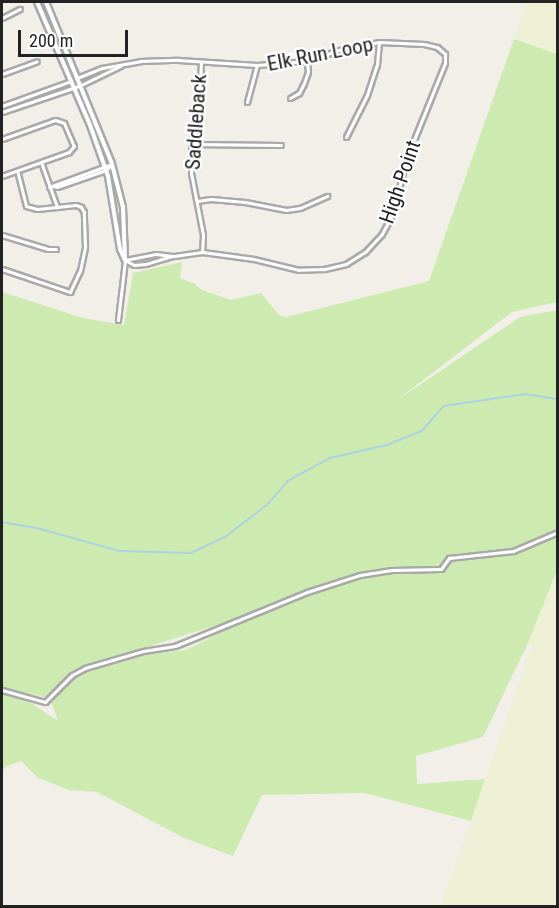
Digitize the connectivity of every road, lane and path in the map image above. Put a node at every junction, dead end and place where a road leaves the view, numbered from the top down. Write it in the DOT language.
graph roads {
  1 [pos="37,2"];
  2 [pos="45,2"];
  3 [pos="20,9"];
  4 [pos="2,18"];
  5 [pos="379,42"];
  6 [pos="445,54"];
  7 [pos="37,61"];
  8 [pos="307,61"];
  9 [pos="201,62"];
  10 [pos="257,65"];
  11 [pos="120,66"];
  12 [pos="2,74"];
  13 [pos="76,79"];
  14 [pos="70,81"];
  15 [pos="79,86"];
  16 [pos="74,88"];
  17 [pos="290,98"];
  18 [pos="247,102"];
  19 [pos="2,106"];
  20 [pos="2,112"];
  21 [pos="346,137"];
  22 [pos="2,140"];
  23 [pos="191,144"];
  24 [pos="281,146"];
  25 [pos="41,162"];
  26 [pos="112,164"];
  27 [pos="105,168"];
  28 [pos="17,171"];
  29 [pos="2,176"];
  30 [pos="51,186"];
  31 [pos="327,196"];
  32 [pos="196,201"];
  33 [pos="57,207"];
  34 [pos="2,235"];
  35 [pos="56,249"];
  36 [pos="202,252"];
  37 [pos="158,255"];
  38 [pos="172,256"];
  39 [pos="125,260"];
  40 [pos="159,261"];
  41 [pos="2,269"];
  42 [pos="118,320"];
  43 [pos="558,532"];
  44 [pos="2,690"];
  1 -- 14 [label="street"];
  2 -- 13 [label="street"];
  3 -- 4 [label="street"];
  5 -- 6 [label="street, Elk Run Loop"];
  5 -- 8 [label="street, Elk Run Loop"];
  5 -- 21 [label="street"];
  6 -- 36 [label="street, High Point"];
  7 -- 12 [label="street"];
  8 -- 10 [label="street, Elk Run Loop"];
  8 -- 17 [label="street"];
  9 -- 10 [label="street, Elk Run Loop"];
  9 -- 11 [label="street, Elk Run Loop"];
  9 -- 23 [label="street, Saddleback"];
  10 -- 18 [label="street"];
  11 -- 13 [label="street, Elk Run Loop"];
  11 -- 15 [label="street, Elk Run Loop"];
  13 -- 14 [label="street, Elk Run Loop"];
  13 -- 15 [label="street"];
  14 -- 16 [label="street"];
  14 -- 19 [label="street, Elk Run Loop"];
  15 -- 16 [label="street, Elk Run Loop"];
  15 -- 26 [label="street"];
  16 -- 20 [label="street, Elk Run Loop"];
  16 -- 27 [label="street"];
  22 -- 25 [label="street"];
  23 -- 24 [label="street"];
  23 -- 32 [label="street, Saddleback"];
  25 -- 28 [label="street"];
  25 -- 30 [label="street"];
  26 -- 27 [label="street"];
  26 -- 39 [label="street"];
  27 -- 30 [label="street"];
  27 -- 39 [label="street"];
  28 -- 29 [label="street"];
  28 -- 33 [label="street"];
  30 -- 33 [label="street"];
  31 -- 32 [label="street"];
  32 -- 36 [label="street, Saddleback"];
  33 -- 41 [label="street"];
  34 -- 35 [label="street"];
  36 -- 38 [label="street, High Point"];
  37 -- 38 [label="street, High Point"];
  37 -- 39 [label="street, High Point"];
  37 -- 40 [label="street"];
  38 -- 40 [label="street, High Point"];
  39 -- 40 [label="street, High Point"];
  39 -- 42 [label="street"];
  43 -- 44 [label="street"];
}
